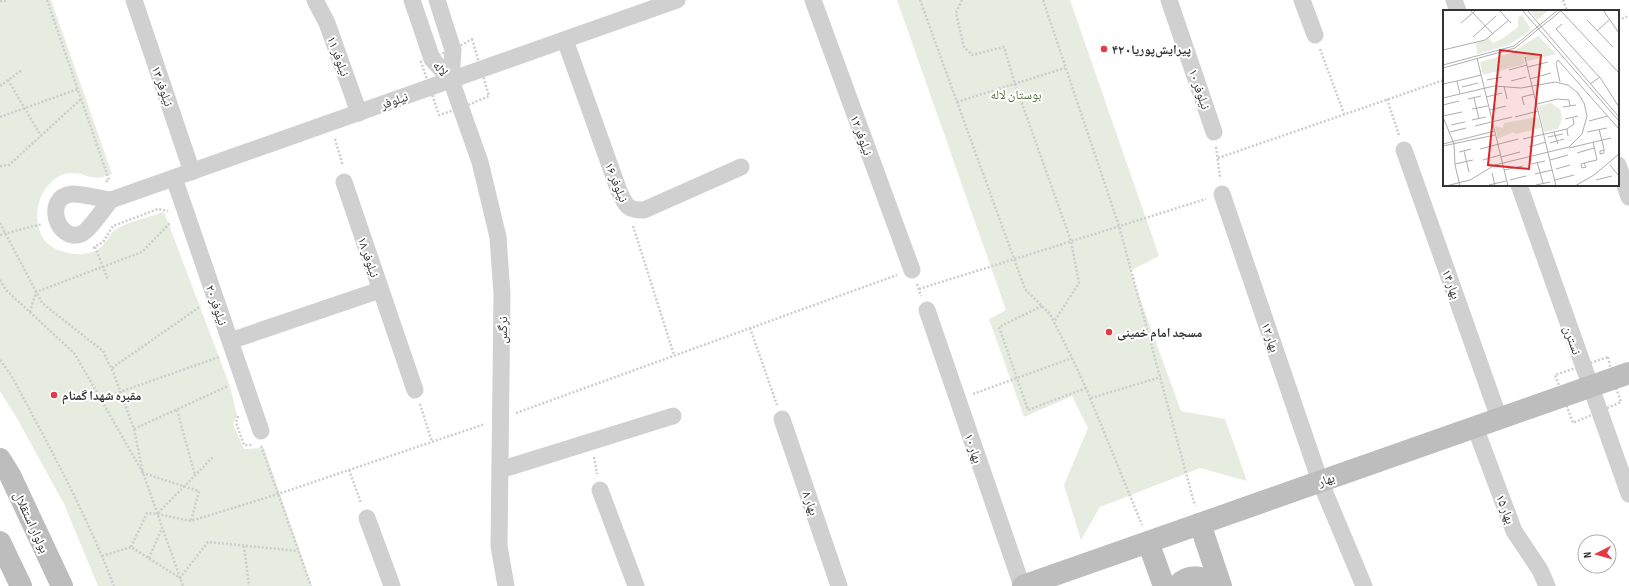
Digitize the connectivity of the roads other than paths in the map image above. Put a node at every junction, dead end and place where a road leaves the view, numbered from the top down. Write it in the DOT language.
graph roads {
  1 [pos="134,0"];
  2 [pos="316,0"];
  3 [pos="412,0"];
  4 [pos="437,0"];
  5 [pos="677,0"];
  6 [pos="813,0"];
  7 [pos="1170,0"];
  8 [pos="1302,0"];
  9 [pos="1454,0"];
  10 [pos="1458,10"];
  11 [pos="1315,35"];
  12 [pos="565,40"];
  13 [pos="451,80"];
  14 [pos="359,113"];
  15 [pos="1214,132"];
  16 [pos="1404,150"];
  17 [pos="741,167"];
  18 [pos="1619,168"];
  19 [pos="192,172"];
  20 [pos="174,178"];
  21 [pos="344,182"];
  22 [pos="1519,186"];
  23 [pos="1222,194"];
  24 [pos="1628,194"];
  25 [pos="111,200"];
  26 [pos="912,270"];
  27 [pos="380,290"];
  28 [pos="927,310"];
  29 [pos="223,345"];
  30 [pos="1629,373"];
  31 [pos="1590,386"];
  32 [pos="415,390"];
  33 [pos="673,416"];
  34 [pos="1499,418"];
  35 [pos="782,419"];
  36 [pos="1475,427"];
  37 [pos="261,431"];
  38 [pos="0,459"];
  39 [pos="500,470"];
  40 [pos="1320,481"];
  41 [pos="600,490"];
  42 [pos="1629,494"];
  43 [pos="367,518"];
  44 [pos="1200,524"];
  45 [pos="0,542"];
  46 [pos="1148,542"];
  47 [pos="503,585"];
  48 [pos="21,586"];
  49 [pos="62,586"];
  50 [pos="392,586"];
  51 [pos="636,586"];
  52 [pos="839,586"];
  53 [pos="1022,586"];
  54 [pos="1164,586"];
  55 [pos="1177,586"];
  56 [pos="1217,586"];
  57 [pos="1221,586"];
  58 [pos="1364,586"];
  59 [pos="1546,586"];
  1 -- 19 [label="street, نیلوفر ۱۳"];
  2 -- 14 [label="street, نیلوفر ۱۱"];
  3 -- 13 [label="street, لاله"];
  4 -- 13 [label="street, لاله"];
  5 -- 12 [label="street, نیلوفر"];
  6 -- 26 [label="street, نیلوفر ۱۲"];
  7 -- 15 [label="street, نیلوفر ۱۰"];
  8 -- 11 [label="street"];
  9 -- 10 [label="street"];
  12 -- 13 [label="street, نیلوفر"];
  12 -- 17 [label="street, نیلوفر ۱۶"];
  13 -- 14 [label="street, نیلوفر"];
  13 -- 39 [label="street, نرگس"];
  14 -- 19 [label="street, نیلوفر"];
  16 -- 34 [label="street, بهار ۱۴"];
  18 -- 24 [label="street"];
  19 -- 20 [label="street, نیلوفر"];
  20 -- 25 [label="street, نیلوفر"];
  20 -- 29 [label="street, نیلوفر ۲۰"];
  21 -- 27 [label="street, نیلوفر ۱۸"];
  22 -- 31 [label="street, نسترن"];
  23 -- 40 [label="street, بهار ۱۲"];
  27 -- 29 [label="street"];
  27 -- 32 [label="street, نیلوفر ۱۸"];
  28 -- 53 [label="street, بهار ۱۰"];
  29 -- 37 [label="street, نیلوفر ۲۰"];
  30 -- 31 [label="street, بهار"];
  31 -- 34 [label="street, بهار"];
  31 -- 42 [label="street, نسترن"];
  33 -- 39 [label="street"];
  34 -- 36 [label="street, بهار"];
  35 -- 52 [label="street, بهار ۸"];
  36 -- 40 [label="street, بهار"];
  36 -- 59 [label="street, بهار ۱۵"];
  38 -- 49 [label="street, بولوار استقلال"];
  39 -- 47 [label="street, نرگس"];
  40 -- 44 [label="street, بهار"];
  40 -- 58 [label="street, بهار ۱۲"];
  41 -- 51 [label="street"];
  43 -- 50 [label="street"];
  44 -- 46 [label="street, بهار"];
  44 -- 57 [label="street"];
  45 -- 48 [label="street"];
  46 -- 53 [label="street, بهار"];
  46 -- 54 [label="street"];
  55 -- 56 [label="street"];
}
